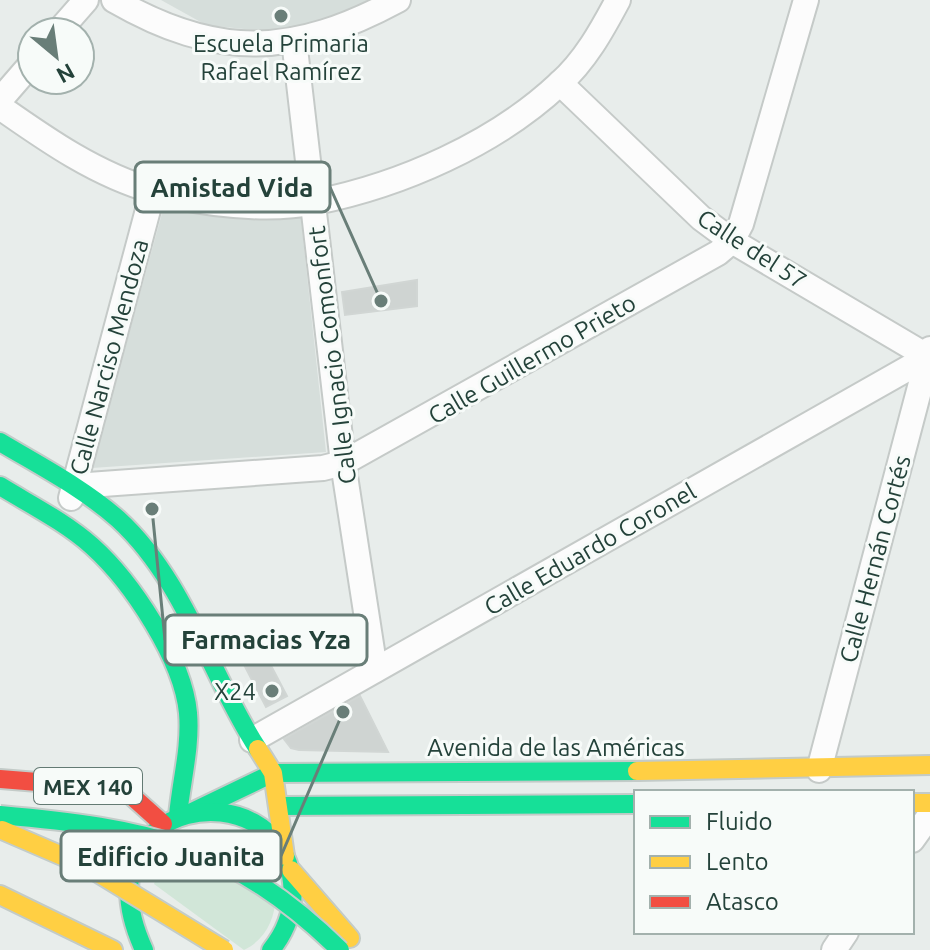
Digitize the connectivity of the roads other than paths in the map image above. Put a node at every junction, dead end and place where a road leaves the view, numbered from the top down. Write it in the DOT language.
graph roads {
  1 [pos="86,0"];
  2 [pos="114,0"];
  3 [pos="398,0"];
  4 [pos="618,0"];
  5 [pos="806,0"];
  6 [pos="72,16"];
  7 [pos="294,40"];
  8 [pos="16,82"];
  9 [pos="560,83"];
  10 [pos="0,100"];
  11 [pos="0,107"];
  12 [pos="153,191"];
  13 [pos="314,203"];
  14 [pos="732,241"];
  15 [pos="929,355"];
  16 [pos="0,442"];
  17 [pos="343,463"];
  18 [pos="0,486"];
  19 [pos="75,486"];
  20 [pos="63,523"];
  21 [pos="375,670"];
  22 [pos="252,740"];
  23 [pos="930,765"];
  24 [pos="819,770"];
  25 [pos="273,773"];
  26 [pos="0,779"];
  27 [pos="28,782"];
  28 [pos="634,804"];
  29 [pos="279,806"];
  30 [pos="0,807"];
  31 [pos="0,815"];
  32 [pos="930,815"];
  33 [pos="178,817"];
  34 [pos="0,830"];
  35 [pos="914,837"];
  36 [pos="288,863"];
  37 [pos="0,895"];
  38 [pos="112,907"];
  39 [pos="165,941"];
  40 [pos="113,950"];
  41 [pos="144,950"];
  42 [pos="224,950"];
  43 [pos="271,950"];
  44 [pos="340,950"];
  45 [pos="357,950"];
  1 -- 6 [label="street"];
  2 -- 7 [label="street"];
  3 -- 7 [label="street"];
  4 -- 9 [label="street"];
  5 -- 14 [label="street"];
  7 -- 13 [label="street, Calle Ignacio Comonfort"];
  8 -- 10 [label="street"];
  9 -- 13 [label="street"];
  9 -- 14 [label="street, Calle del 57"];
  11 -- 12 [label="street"];
  12 -- 13 [label="street"];
  12 -- 19 [label="street, Calle Narciso Mendoza"];
  13 -- 17 [label="street, Calle Ignacio Comonfort"];
  14 -- 15 [label="street, Calle del 57"];
  14 -- 17 [label="street, Calle Guillermo Prieto"];
  15 -- 21 [label="street, Calle Eduardo Coronel"];
  15 -- 24 [label="street, Calle Hernán Cortés"];
  16 -- 19 [label="main road"];
  17 -- 19 [label="street, Calle Guillermo Prieto"];
  17 -- 21 [label="street, Calle Ignacio Comonfort"];
  18 -- 20 [label="main road"];
  19 -- 20 [label="street, Calle Narciso Mendoza"];
  19 -- 22 [label="main road"];
  20 -- 33 [label="main road"];
  21 -- 22 [label="street, Calle Eduardo Coronel"];
  22 -- 25 [label="main road"];
  23 -- 24 [label="main road, Avenida de las Américas"];
  24 -- 25 [label="main road, Avenida de las Américas"];
  25 -- 29 [label="main road"];
  25 -- 33 [label="main road, Avenida de las Américas"];
  26 -- 27 [label="main road, MEX 140"];
  27 -- 30 [label="main road"];
  27 -- 33 [label="main road, MEX 140"];
  28 -- 29 [label="main road"];
  29 -- 36 [label="main road"];
  31 -- 44 [label="main road, bridge"];
  32 -- 35 [label="street"];
  33 -- 36 [label="main road"];
  33 -- 41 [label="main road, MEX 140"];
  34 -- 42 [label="main road, MEX 140, bridge"];
  36 -- 43 [label="main road"];
  36 -- 45 [label="main road"];
  37 -- 40 [label="main road"];
  38 -- 39 [label="main road"];
}
